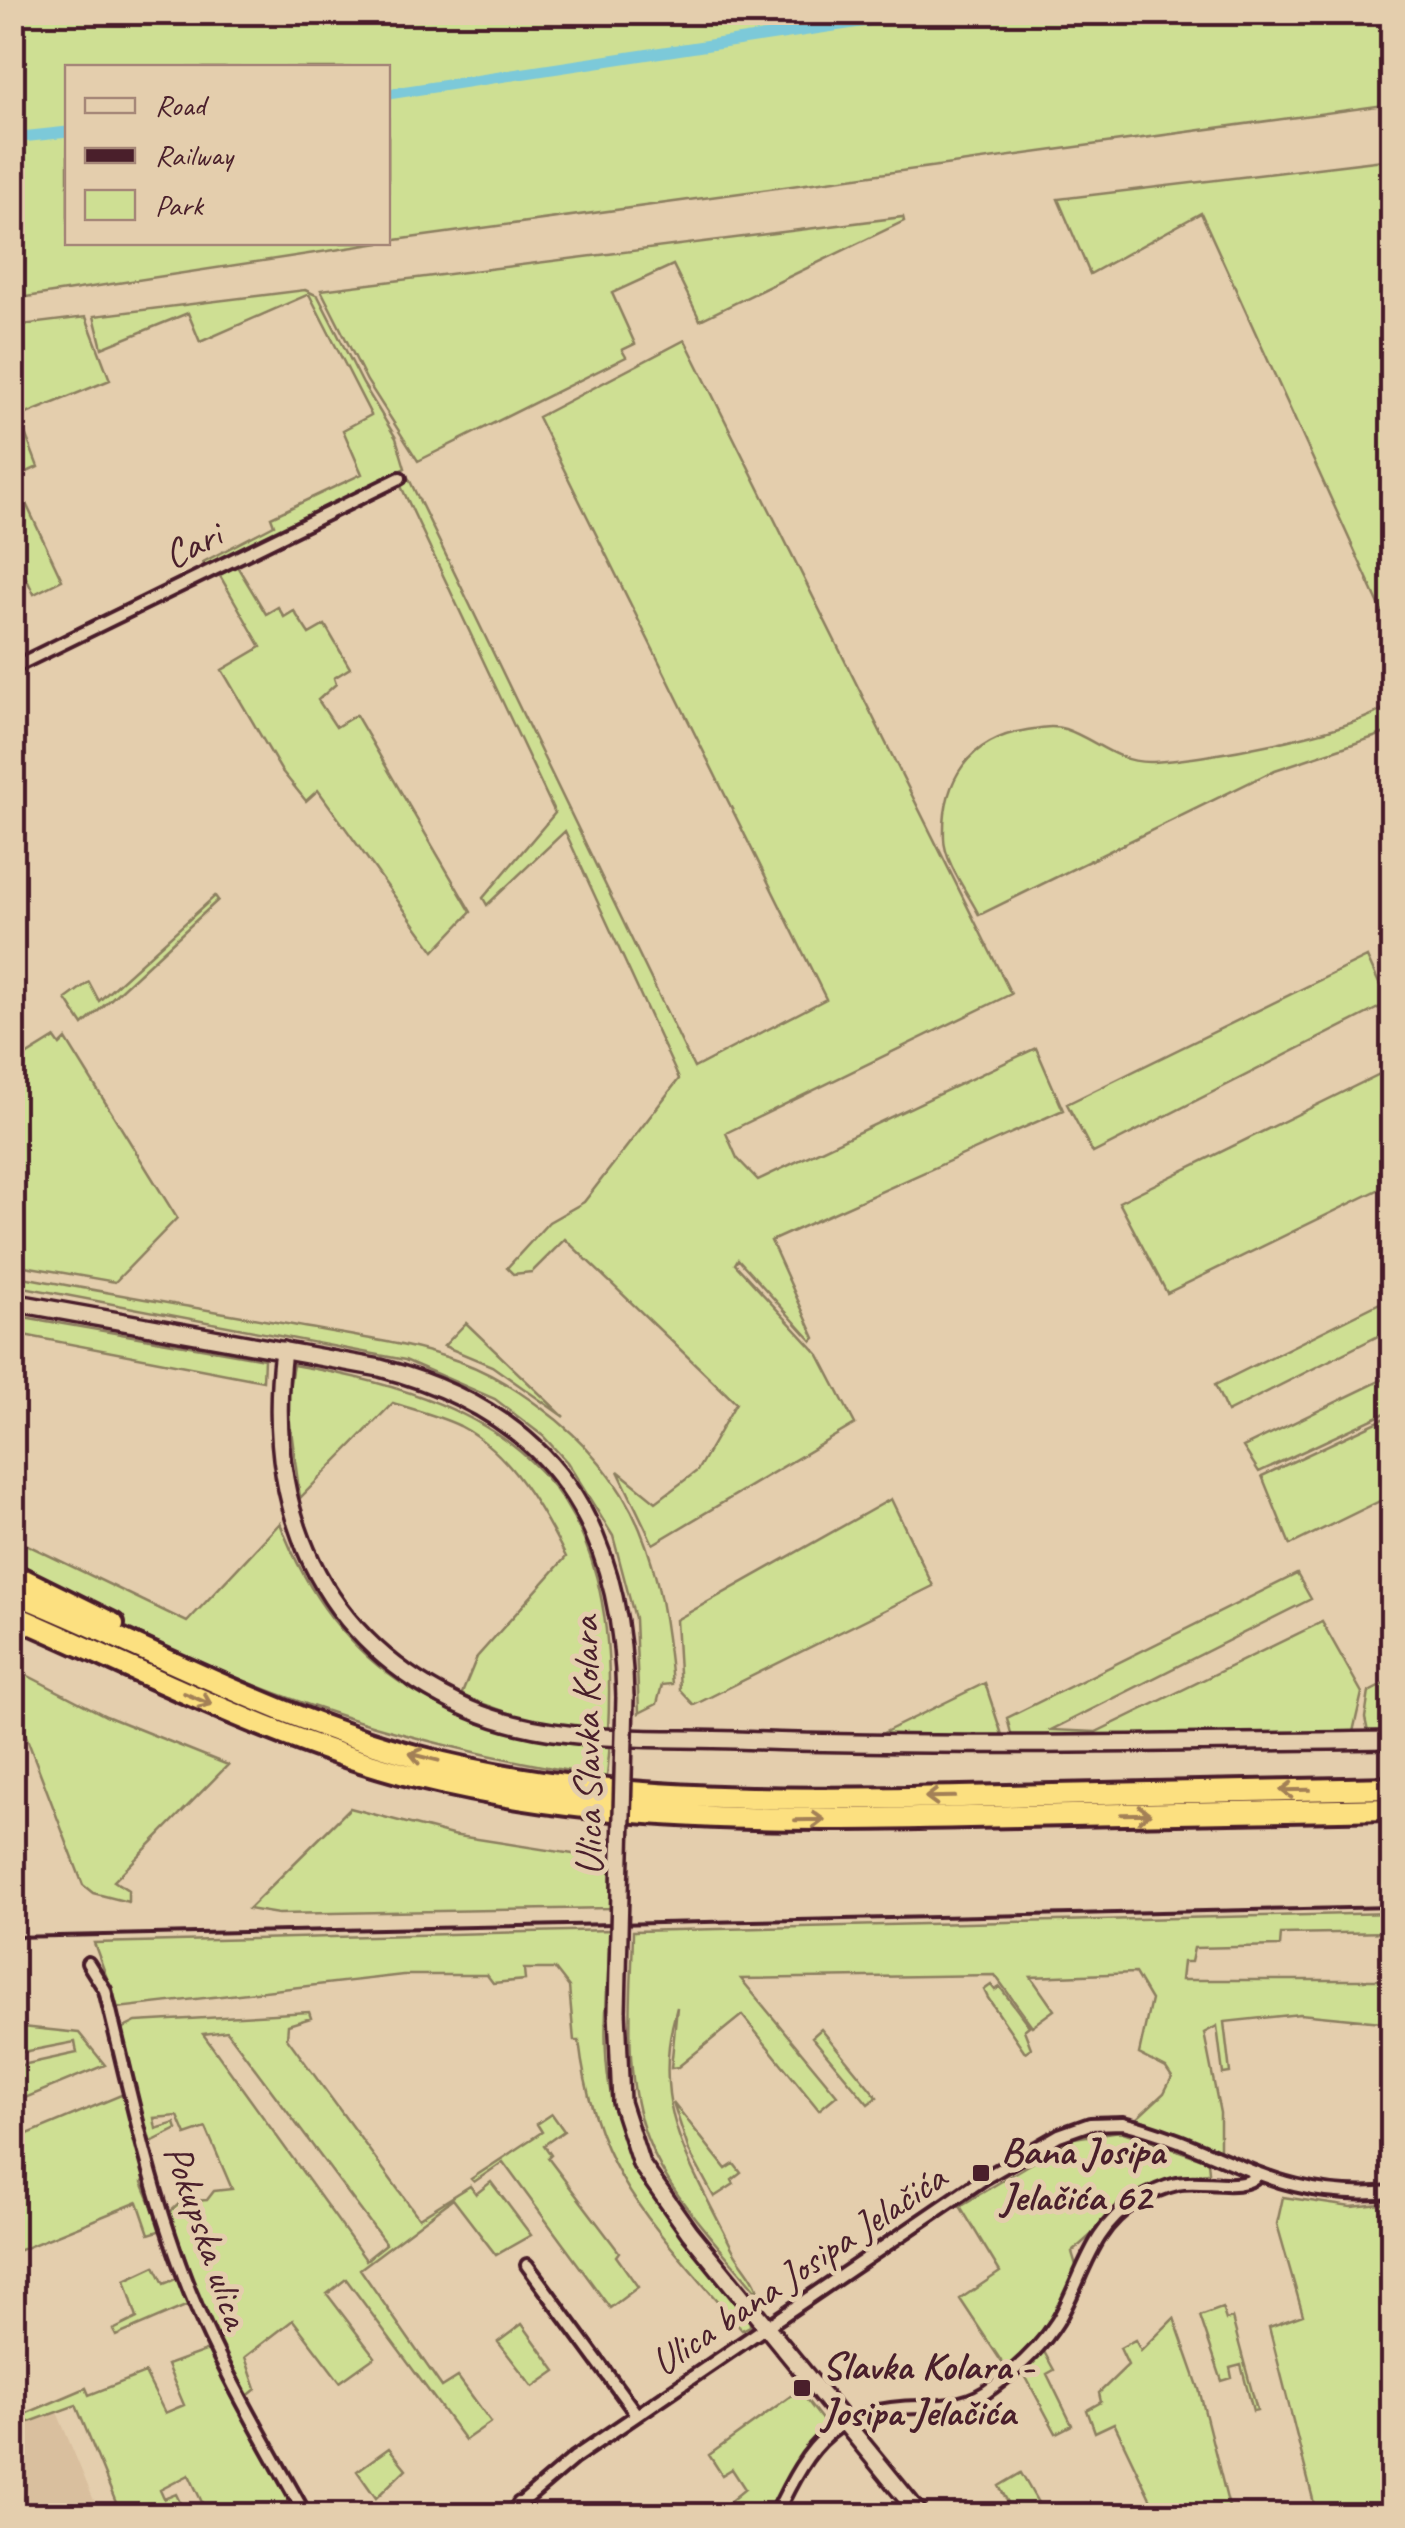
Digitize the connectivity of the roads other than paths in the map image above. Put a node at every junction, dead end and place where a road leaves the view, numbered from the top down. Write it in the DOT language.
graph roads {
  1 [pos="400,478"];
  2 [pos="12,668"];
  3 [pos="12,1302"];
  4 [pos="282,1350"];
  5 [pos="12,1574"];
  6 [pos="12,1592"];
  7 [pos="12,1615"];
  8 [pos="12,1630"];
  9 [pos="109,1659"];
  10 [pos="186,1672"];
  11 [pos="1392,1740"];
  12 [pos="1392,1788"];
  13 [pos="1392,1809"];
  14 [pos="88,1962"];
  15 [pos="1257,2175"];
  16 [pos="1392,2192"];
  17 [pos="527,2265"];
  18 [pos="766,2325"];
  19 [pos="637,2415"];
  20 [pos="846,2420"];
  21 [pos="519,2503"];
  22 [pos="306,2516"];
  23 [pos="506,2516"];
  24 [pos="532,2516"];
  25 [pos="775,2516"];
  26 [pos="921,2516"];
  1 -- 2 [label="street, Cari"];
  3 -- 4 [label="main road, Ulica Slavka Kolara"];
  4 -- 11 [label="main road"];
  4 -- 18 [label="main road, Ulica Slavka Kolara, bridge"];
  5 -- 10 [label="highway"];
  6 -- 10 [label="highway"];
  7 -- 9 [label="highway"];
  8 -- 9 [label="highway"];
  9 -- 13 [label="highway, one-way"];
  12 -- 10 [label="highway, one-way"];
  14 -- 22 [label="street, Pokupska ulica"];
  15 -- 16 [label="street, Ulica bana Josipa Jelačića"];
  15 -- 18 [label="street, Ulica bana Josipa Jelačića"];
  15 -- 20 [label="street"];
  17 -- 19 [label="street, Ulica bana Josipa Jelačića"];
  18 -- 19 [label="street, Ulica bana Josipa Jelačića"];
  18 -- 20 [label="main road, Ulica Slavka Kolara"];
  19 -- 21 [label="street, Ulica bana Josipa Jelačića"];
  20 -- 25 [label="street"];
  20 -- 26 [label="main road, Ulica Slavka Kolara"];
  21 -- 23 [label="street, Ulica bana Josipa Jelačića"];
  21 -- 24 [label="street"];
}
